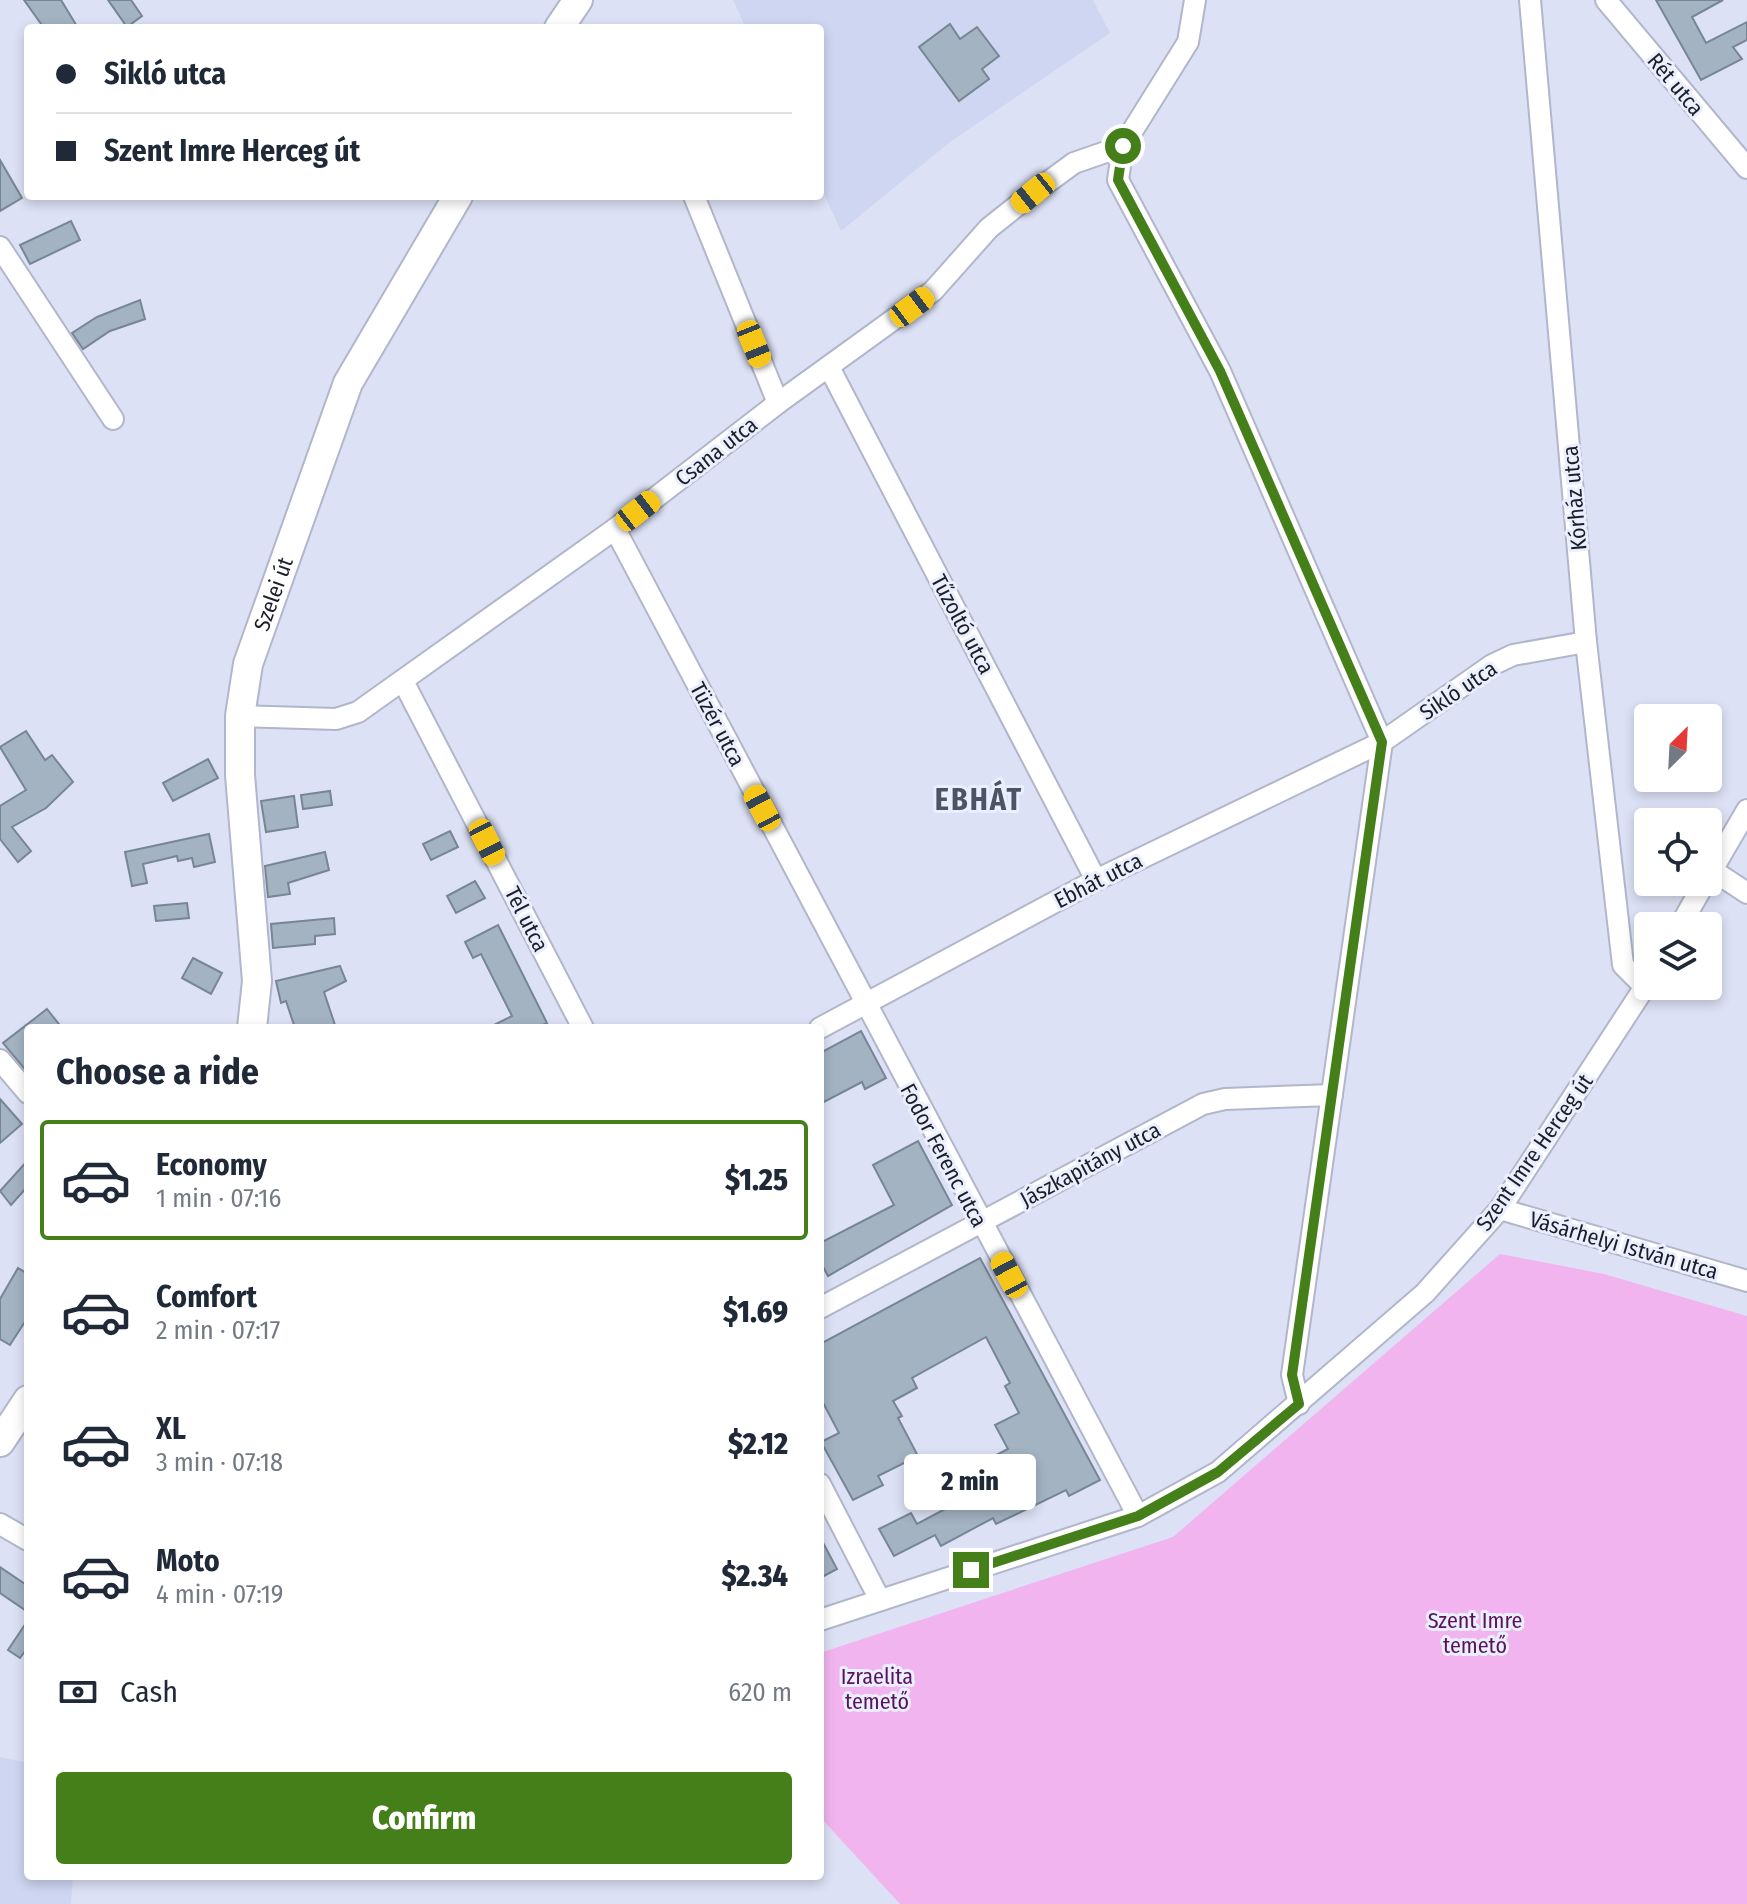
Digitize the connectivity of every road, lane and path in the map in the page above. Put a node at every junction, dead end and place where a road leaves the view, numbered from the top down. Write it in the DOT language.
graph roads {
  1 [pos="1195,0"];
  2 [pos="1530,0"];
  3 [pos="1606,0"];
  4 [pos="1123,146"];
  5 [pos="1747,168"];
  6 [pos="456,200"];
  7 [pos="696,200"];
  8 [pos="0,247"];
  9 [pos="830,369"];
  10 [pos="778,403"];
  11 [pos="113,419"];
  12 [pos="615,529"];
  13 [pos="1586,642"];
  14 [pos="404,683"];
  15 [pos="240,716"];
  16 [pos="1382,742"];
  17 [pos="1747,810"];
  18 [pos="1722,853"];
  19 [pos="1096,880"];
  20 [pos="1722,882"];
  21 [pos="1747,893"];
  22 [pos="1634,974"];
  23 [pos="1636,1000"];
  24 [pos="865,1004"];
  25 [pos="252,1024"];
  26 [pos="581,1024"];
  27 [pos="824,1026"];
  28 [pos="0,1060"];
  29 [pos="24,1088"];
  30 [pos="1332,1095"];
  31 [pos="1500,1209"];
  32 [pos="980,1222"];
  33 [pos="1747,1281"];
  34 [pos="824,1306"];
  35 [pos="1299,1404"];
  36 [pos="24,1406"];
  37 [pos="0,1442"];
  38 [pos="824,1492"];
  39 [pos="1138,1516"];
  40 [pos="0,1524"];
  41 [pos="24,1538"];
  42 [pos="880,1600"];
  43 [pos="824,1619"];
  1 -- 4 [label="street"];
  2 -- 13 [label="street, Kórház utca"];
  3 -- 5 [label="street, Rét utca"];
  4 -- 9 [label="street, Csana utca"];
  4 -- 16 [label="street"];
  6 -- 15 [label="main road, Szelei út"];
  7 -- 10 [label="street"];
  8 -- 11 [label="street"];
  9 -- 10 [label="street, Csana utca"];
  9 -- 19 [label="street, Tűzoltó utca"];
  10 -- 12 [label="street, Csana utca"];
  12 -- 14 [label="street, Csana utca"];
  12 -- 24 [label="street, Tüzér utca"];
  13 -- 16 [label="street, Sikló utca"];
  13 -- 22 [label="street, Kórház utca"];
  14 -- 15 [label="street, Csana utca"];
  14 -- 26 [label="street, Tél utca"];
  15 -- 25 [label="main road, Szelei út"];
  16 -- 19 [label="street, Ebhát utca"];
  16 -- 30 [label="street"];
  17 -- 18 [label="street"];
  19 -- 24 [label="street, Ebhát utca"];
  20 -- 21 [label="street"];
  23 -- 31 [label="street, Szent Imre Herceg út"];
  24 -- 27 [label="street, Ebhát utca"];
  24 -- 32 [label="street, Fodor Ferenc utca"];
  28 -- 29 [label="street"];
  30 -- 32 [label="street, Jászkapitány utca"];
  30 -- 35 [label="street"];
  31 -- 33 [label="street, Vásárhelyi István utca"];
  31 -- 35 [label="street, Szent Imre Herceg út"];
  32 -- 34 [label="street, Jászkapitány utca"];
  32 -- 39 [label="street, Fodor Ferenc utca"];
  35 -- 39 [label="street, Szent Imre Herceg út"];
  36 -- 37 [label="main road"];
  38 -- 42 [label="street"];
  39 -- 42 [label="street, Szent Imre Herceg út"];
  40 -- 41 [label="street"];
  42 -- 43 [label="street, Szent Imre Herceg út"];
}
